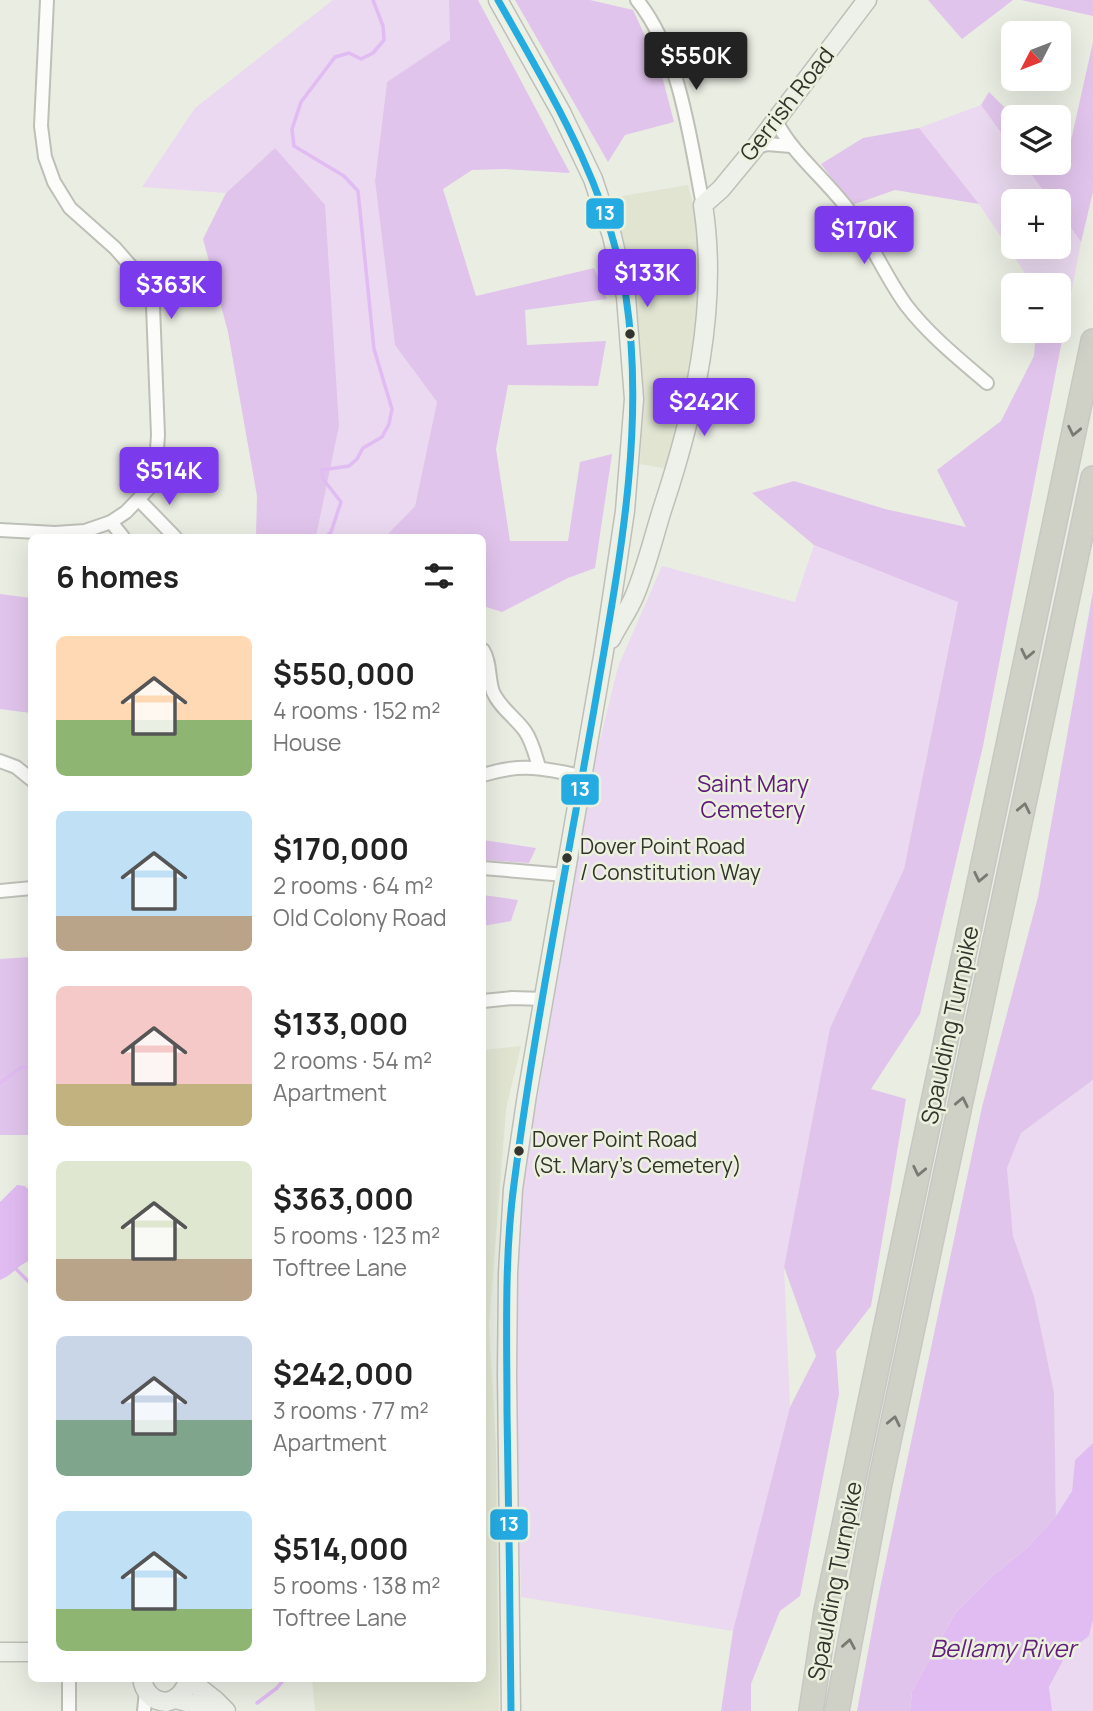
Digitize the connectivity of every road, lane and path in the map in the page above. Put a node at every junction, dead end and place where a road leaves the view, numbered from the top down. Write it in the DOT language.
graph roads {
  1 [pos="47,0"];
  2 [pos="498,0"];
  3 [pos="637,0"];
  4 [pos="867,0"];
  5 [pos="776,121"];
  6 [pos="791,146"];
  7 [pos="754,149"];
  8 [pos="703,205"];
  9 [pos="1093,341"];
  10 [pos="988,383"];
  11 [pos="1093,478"];
  12 [pos="139,500"];
  13 [pos="111,522"];
  14 [pos="0,530"];
  15 [pos="121,534"];
  16 [pos="172,534"];
  17 [pos="604,651"];
  18 [pos="486,654"];
  19 [pos="0,761"];
  20 [pos="539,767"];
  21 [pos="486,774"];
  22 [pos="581,775"];
  23 [pos="28,777"];
  24 [pos="486,868"];
  25 [pos="565,875"];
  26 [pos="28,888"];
  27 [pos="0,891"];
  28 [pos="544,999"];
  29 [pos="486,1001"];
  30 [pos="0,1652"];
  31 [pos="28,1652"];
  32 [pos="69,1682"];
  33 [pos="187,1682"];
  34 [pos="192,1682"];
  35 [pos="141,1683"];
  36 [pos="167,1704"];
  37 [pos="69,1711"];
  38 [pos="144,1711"];
  39 [pos="218,1711"];
  40 [pos="226,1711"];
  41 [pos="511,1711"];
  42 [pos="811,1711"];
  43 [pos="837,1711"];
  1 -- 12 [label="street"];
  2 -- 17 [label="main road"];
  3 -- 8 [label="street"];
  4 -- 5 [label="main road, Gerrish Road"];
  5 -- 6 [label="street"];
  5 -- 7 [label="main road, Gerrish Road"];
  6 -- 7 [label="street"];
  6 -- 10 [label="street"];
  7 -- 8 [label="main road, Gerrish Road"];
  8 -- 17 [label="main road"];
  9 -- 42 [label="highway, Spaulding Turnpike, one-way"];
  43 -- 11 [label="highway, Spaulding Turnpike, one-way"];
  12 -- 13 [label="street"];
  12 -- 16 [label="street"];
  13 -- 14 [label="street"];
  13 -- 15 [label="street"];
  17 -- 22 [label="main road"];
  18 -- 20 [label="street"];
  19 -- 23 [label="street"];
  20 -- 21 [label="street"];
  20 -- 22 [label="street"];
  22 -- 25 [label="main road"];
  24 -- 25 [label="street"];
  25 -- 28 [label="main road"];
  26 -- 27 [label="street"];
  28 -- 29 [label="street"];
  28 -- 41 [label="main road"];
  30 -- 31 [label="main road"];
  32 -- 37 [label="street"];
  33 -- 36 [label="main road"];
  34 -- 40 [label="main road"];
  35 -- 36 [label="main road"];
  35 -- 38 [label="street"];
  36 -- 39 [label="main road"];
}
